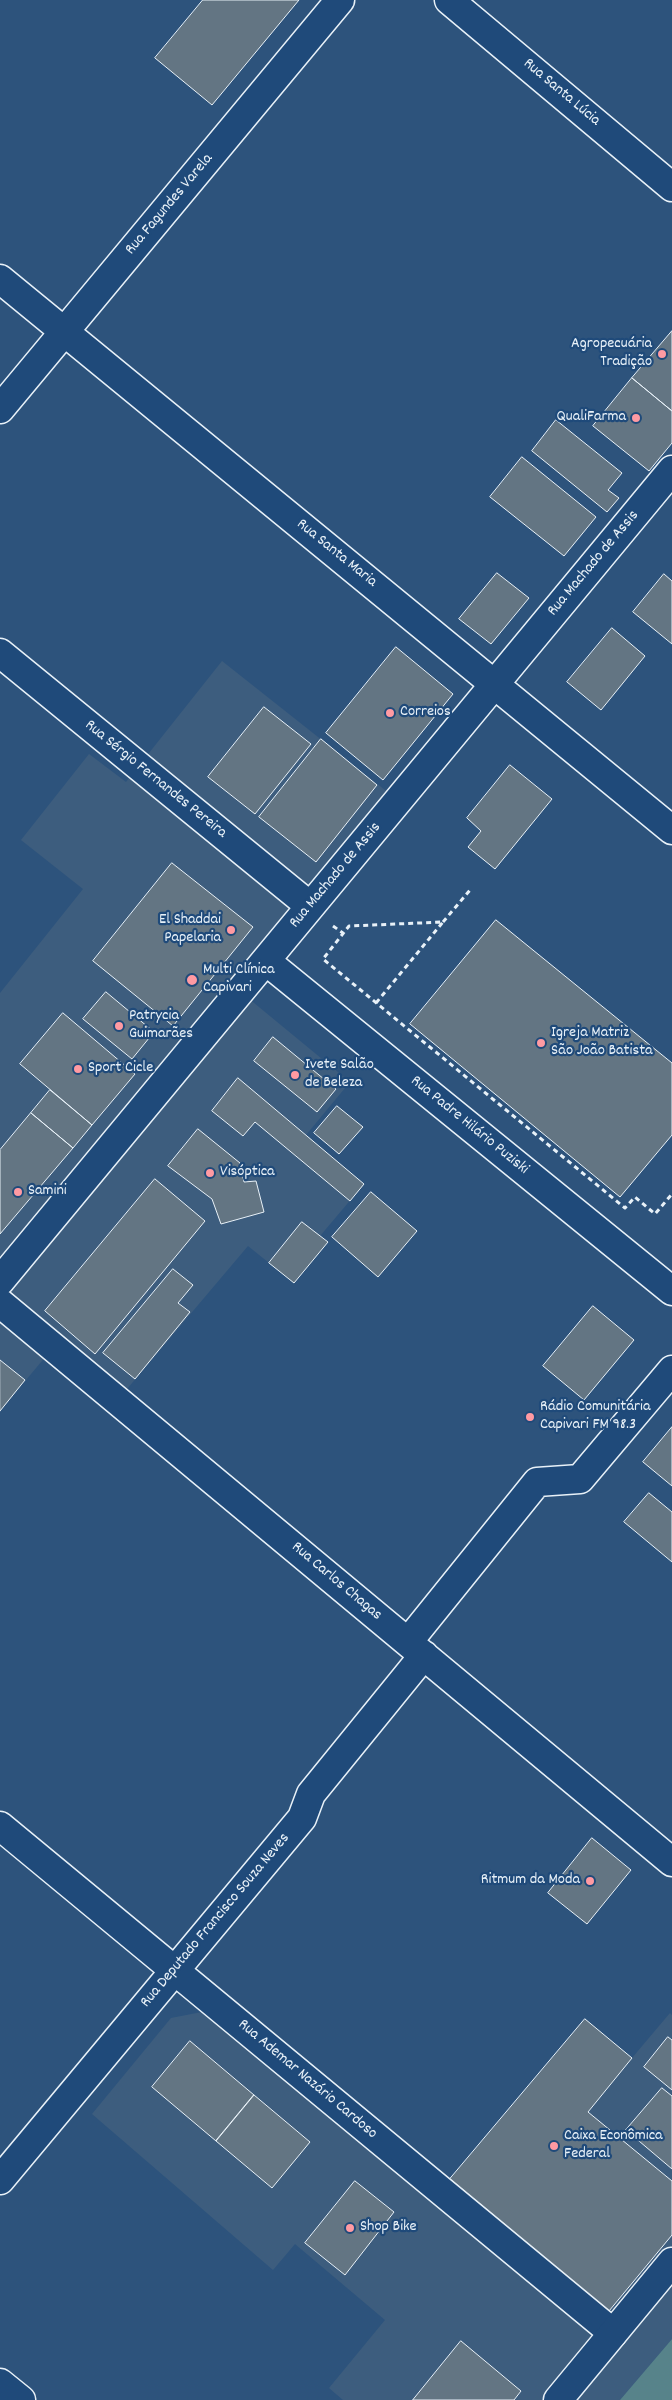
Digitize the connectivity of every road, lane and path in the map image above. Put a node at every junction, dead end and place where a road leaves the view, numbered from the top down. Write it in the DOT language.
graph roads {
  1 [pos="340,0"];
  2 [pos="449,0"];
  3 [pos="672,187"];
  4 [pos="0,279"];
  5 [pos="64,332"];
  6 [pos="0,409"];
  7 [pos="672,470"];
  8 [pos="0,653"];
  9 [pos="494,684"];
  10 [pos="672,830"];
  11 [pos="470,890"];
  12 [pos="310,906"];
  13 [pos="443,922"];
  14 [pos="266,962"];
  15 [pos="376,1003"];
  16 [pos="672,1194"];
  17 [pos="0,1281"];
  18 [pos="672,1291"];
  19 [pos="0,1303"];
  20 [pos="672,1370"];
  21 [pos="416,1649"];
  22 [pos="0,1826"];
  23 [pos="672,1862"];
  24 [pos="175,1970"];
  25 [pos="0,2180"];
  26 [pos="672,2262"];
  27 [pos="613,2333"];
  28 [pos="0,2383"];
  29 [pos="21,2400"];
  30 [pos="558,2400"];
  1 -- 5 [label="street, Rua Fagundes Varela"];
  2 -- 3 [label="street, Rua Santa Lúcia"];
  4 -- 5 [label="street, Rua Santa Maria"];
  5 -- 6 [label="street, Rua Fagundes Varela"];
  5 -- 9 [label="street, Rua Santa Maria"];
  7 -- 9 [label="street, Rua Machado de Assis"];
  8 -- 12 [label="street, Rua Sérgio Fernandes Pereira"];
  9 -- 10 [label="street, Rua Santa Maria"];
  9 -- 12 [label="street, Rua Machado de Assis"];
  11 -- 13 [label="path"];
  12 -- 14 [label="street, Rua Machado de Assis"];
  13 -- 15 [label="path"];
  13 -- 15 [label="path"];
  14 -- 17 [label="street, Rua Machado de Assis"];
  14 -- 18 [label="street, Rua Padre Hilário Puziski"];
  15 -- 16 [label="path"];
  19 -- 21 [label="street, Rua Carlos Chagas"];
  20 -- 21 [label="street, Rua Deputado Francisco Souza Neves"];
  21 -- 23 [label="street, Rua Carlos Chagas"];
  21 -- 24 [label="street, Rua Deputado Francisco Souza Neves"];
  22 -- 24 [label="street, Rua Ademar Nazário Cardoso"];
  24 -- 25 [label="street, Rua Deputado Francisco Souza Neves"];
  24 -- 27 [label="street, Rua Ademar Nazário Cardoso"];
  26 -- 27 [label="street"];
  27 -- 30 [label="street"];
  28 -- 29 [label="street"];
}
